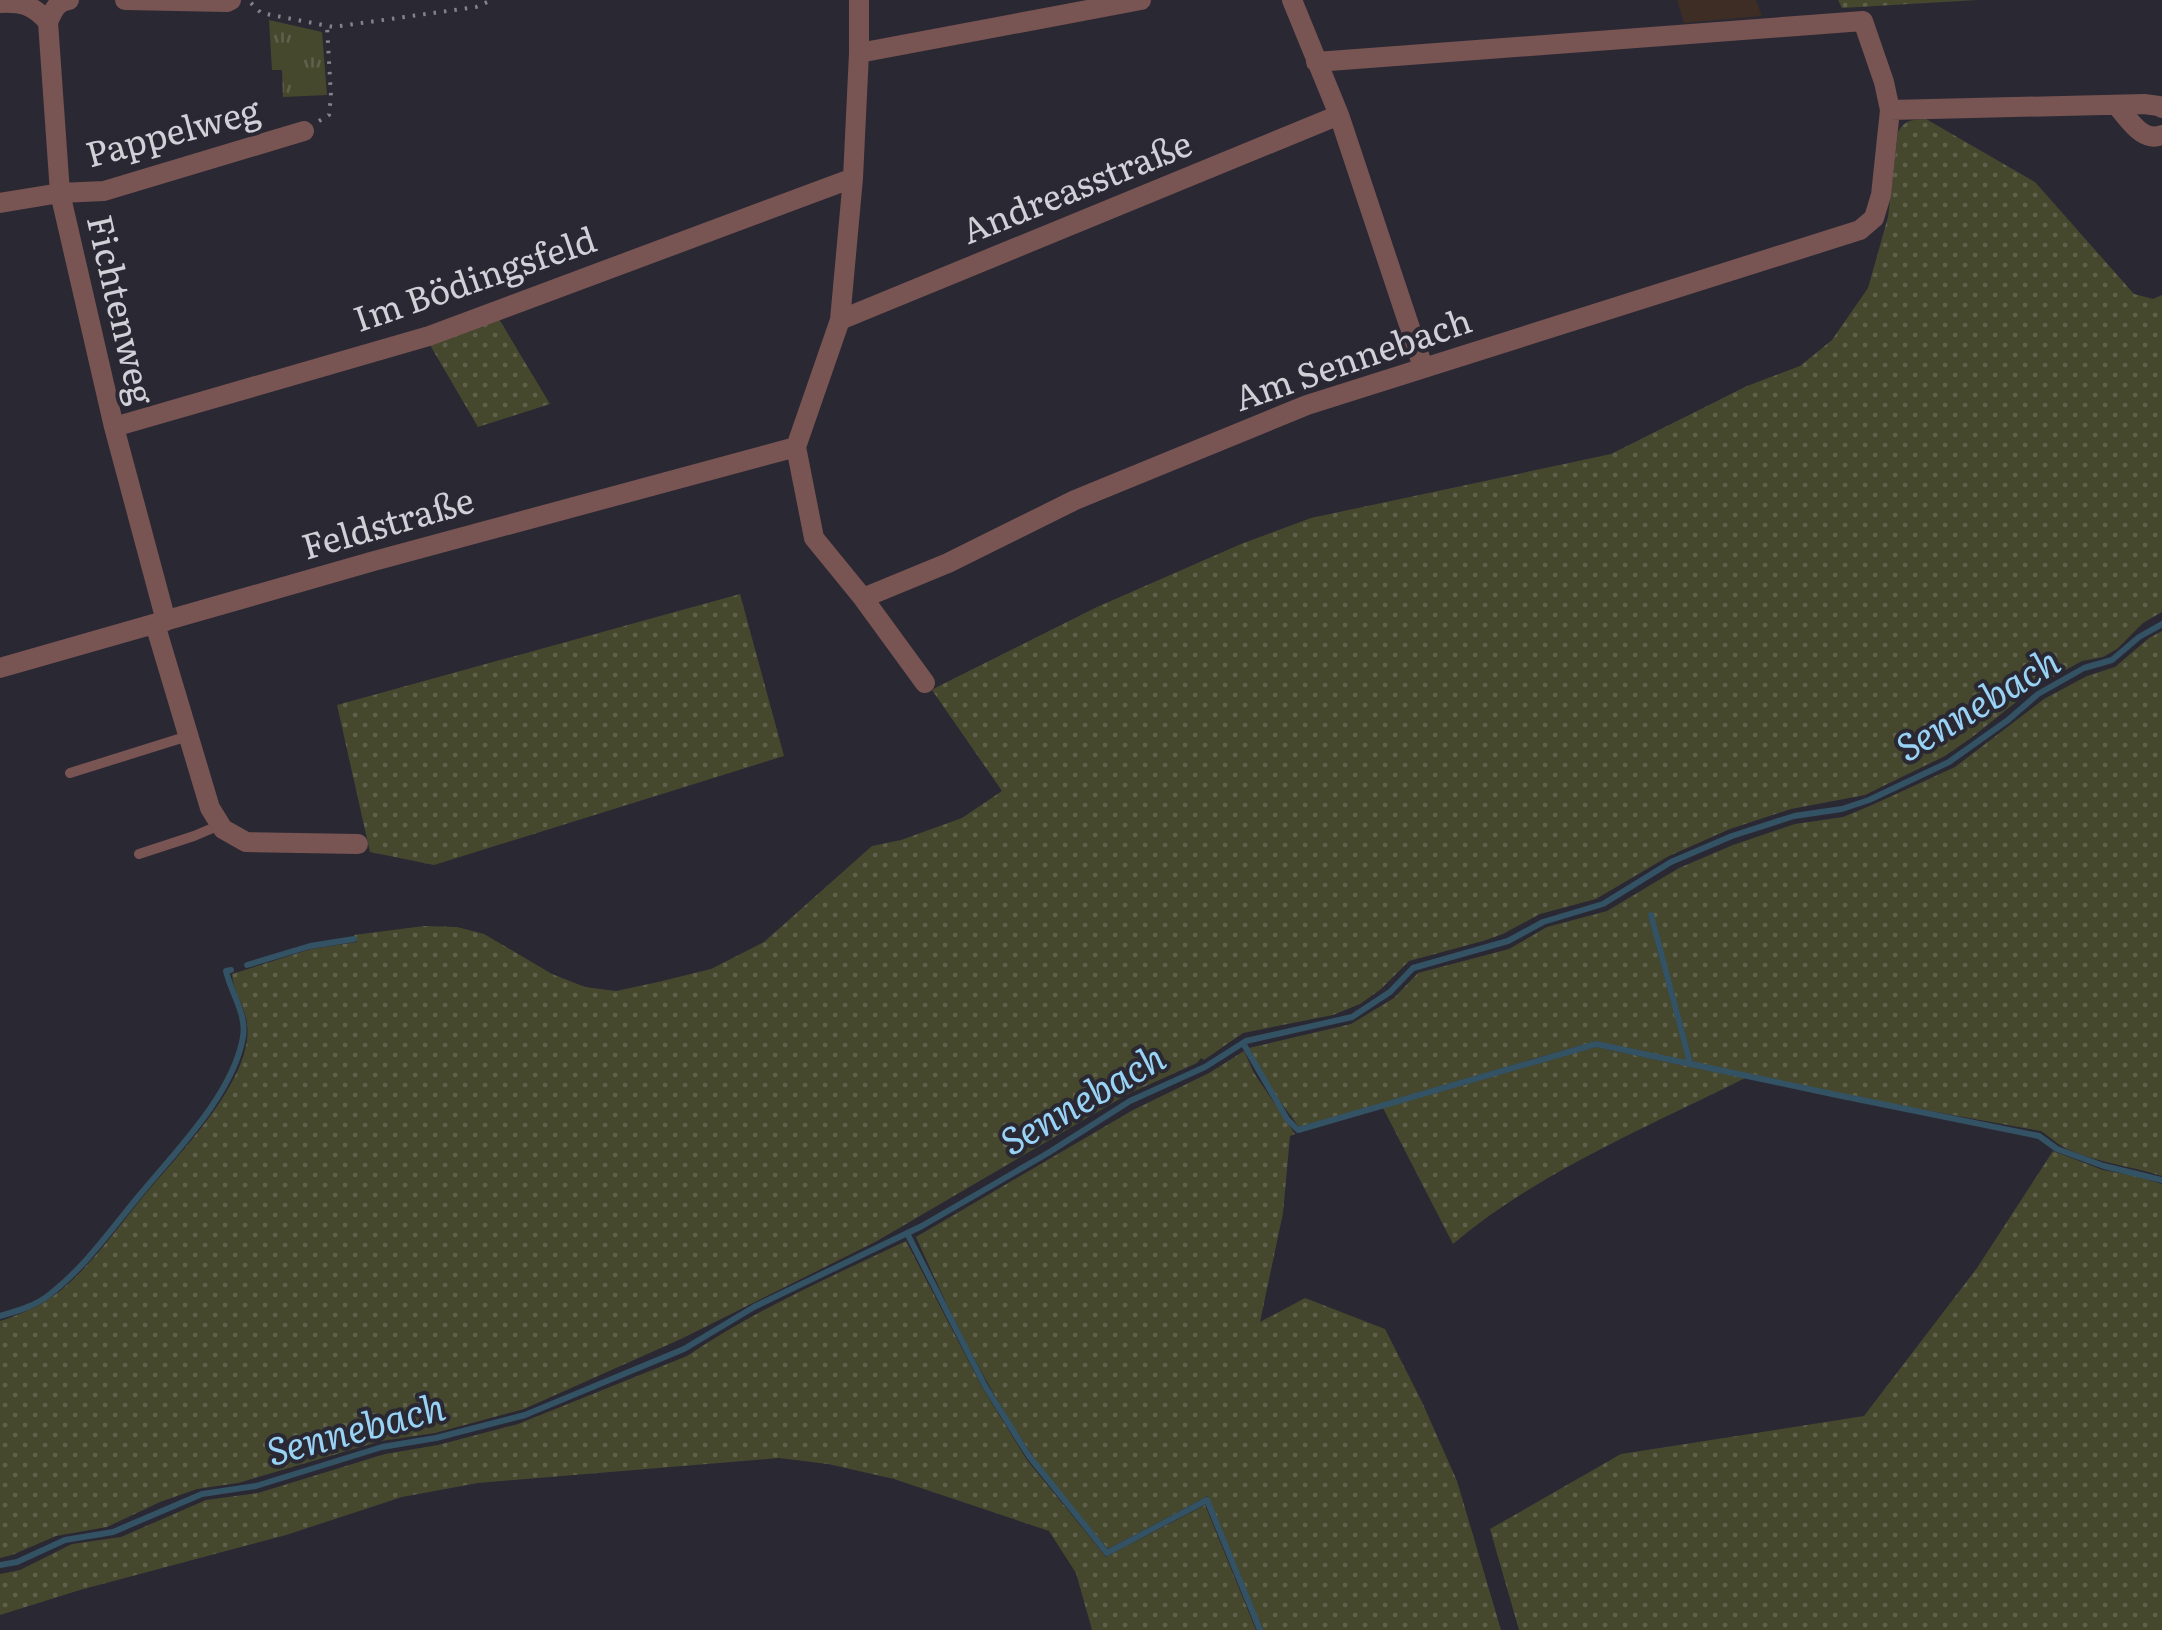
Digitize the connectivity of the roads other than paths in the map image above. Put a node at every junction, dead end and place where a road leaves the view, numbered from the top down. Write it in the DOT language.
graph roads {
  1 [pos="126,0"];
  2 [pos="231,0"];
  3 [pos="859,0"];
  4 [pos="1141,0"];
  5 [pos="1292,0"];
  6 [pos="0,3"];
  7 [pos="60,6"];
  8 [pos="859,53"];
  9 [pos="1316,62"];
  10 [pos="2116,105"];
  11 [pos="2162,108"];
  12 [pos="1890,110"];
  13 [pos="1339,115"];
  14 [pos="304,131"];
  15 [pos="2162,136"];
  16 [pos="853,178"];
  17 [pos="60,194"];
  18 [pos="0,203"];
  19 [pos="840,320"];
  20 [pos="1423,367"];
  21 [pos="114,428"];
  22 [pos="796,447"];
  23 [pos="863,598"];
  24 [pos="161,623"];
  25 [pos="0,668"];
  26 [pos="925,683"];
  27 [pos="189,736"];
  28 [pos="70,773"];
  29 [pos="220,825"];
  30 [pos="358,844"];
  31 [pos="138,854"];
  1 -- 2 [label="street"];
  3 -- 8 [label="street"];
  4 -- 8 [label="street"];
  5 -- 9 [label="street"];
  6 -- 7 [label="street"];
  7 -- 17 [label="street, Fichtenweg"];
  8 -- 16 [label="street"];
  9 -- 12 [label="street, Am Sennebach"];
  9 -- 13 [label="street"];
  10 -- 11 [label="street"];
  10 -- 12 [label="street"];
  10 -- 15 [label="street"];
  12 -- 20 [label="street, Am Sennebach"];
  13 -- 19 [label="street, Andreasstraße"];
  13 -- 20 [label="street"];
  14 -- 17 [label="street, Pappelweg"];
  16 -- 19 [label="street"];
  16 -- 21 [label="street, Im Bödingsfeld"];
  17 -- 18 [label="street, Pappelweg"];
  17 -- 21 [label="street, Fichtenweg"];
  19 -- 22 [label="street"];
  20 -- 23 [label="street, Am Sennebach"];
  21 -- 24 [label="street, Fichtenweg"];
  22 -- 23 [label="street"];
  22 -- 24 [label="street, Feldstraße"];
  23 -- 26 [label="street"];
  24 -- 25 [label="street, Feldstraße"];
  24 -- 27 [label="street, Fichtenweg"];
  27 -- 28 [label="lane"];
  27 -- 29 [label="street, Fichtenweg"];
  29 -- 30 [label="street"];
  29 -- 31 [label="lane"];
}
